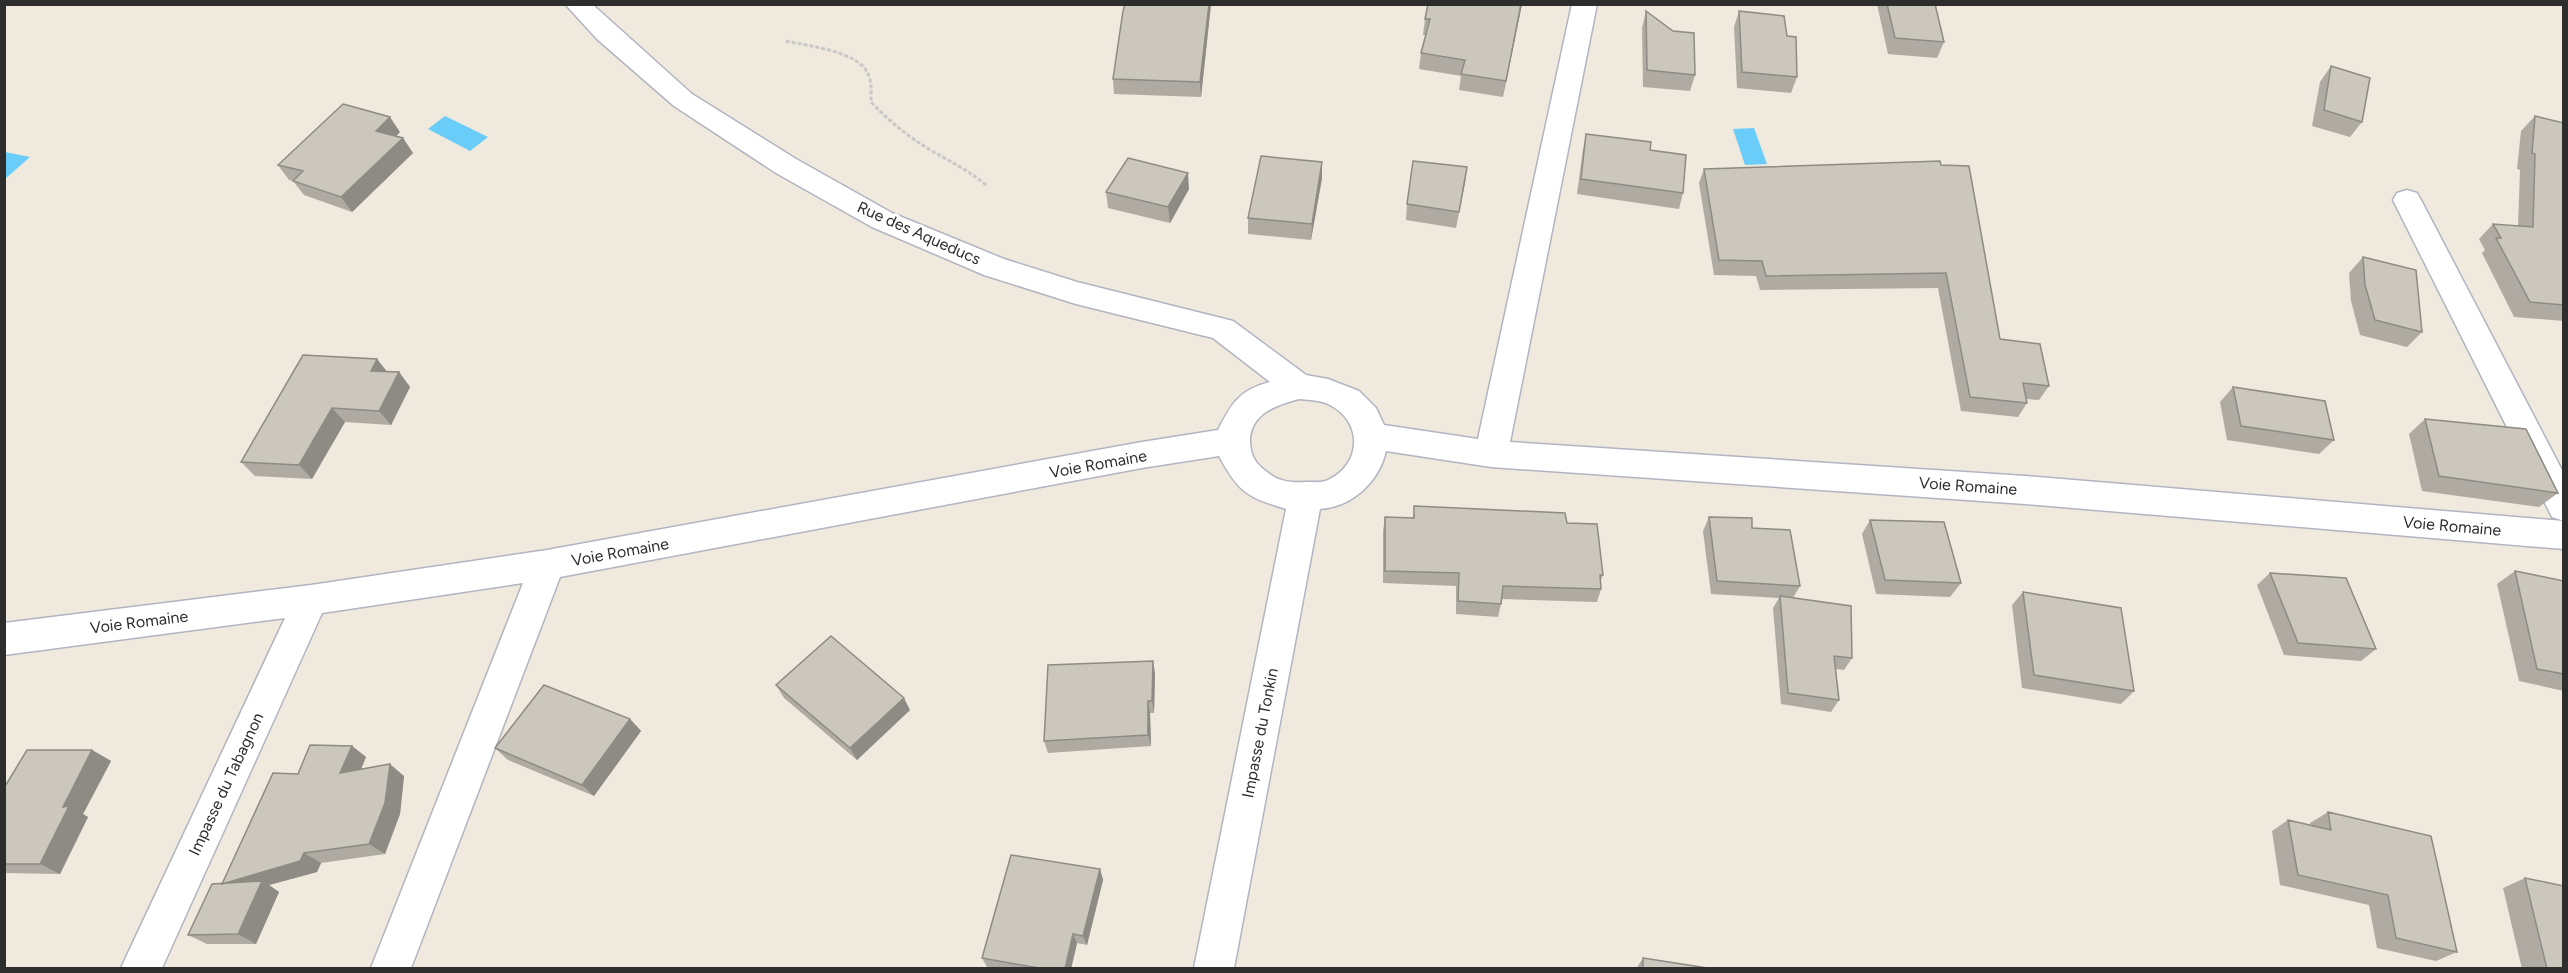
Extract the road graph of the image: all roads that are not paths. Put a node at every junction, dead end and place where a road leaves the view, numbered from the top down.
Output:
1 (577, 4) edge
2 (1585, 4) edge
3 (2407, 200) dead end
4 (1299, 387) junction
5 (1372, 436) junction
6 (1232, 441) junction
7 (1491, 454) junction
8 (1305, 498) junction
9 (2564, 507) edge
10 (2564, 535) edge
11 (547, 565) junction
12 (311, 600) junction
13 (4, 639) edge
14 (141, 969) edge
15 (392, 969) edge
16 (1214, 969) edge

1 - 4 street, Rue des Aqueducs
2 - 7 street
3 - 9 street
4 - 5 street
4 - 6 street
5 - 7 street, Voie Romaine
5 - 8 street
6 - 8 street
6 - 11 street, Voie Romaine
7 - 10 street, Voie Romaine
8 - 16 street, Impasse du Tonkin
11 - 12 street, Voie Romaine
11 - 15 street
12 - 13 street, Voie Romaine
12 - 14 street, Impasse du Tabagnon

